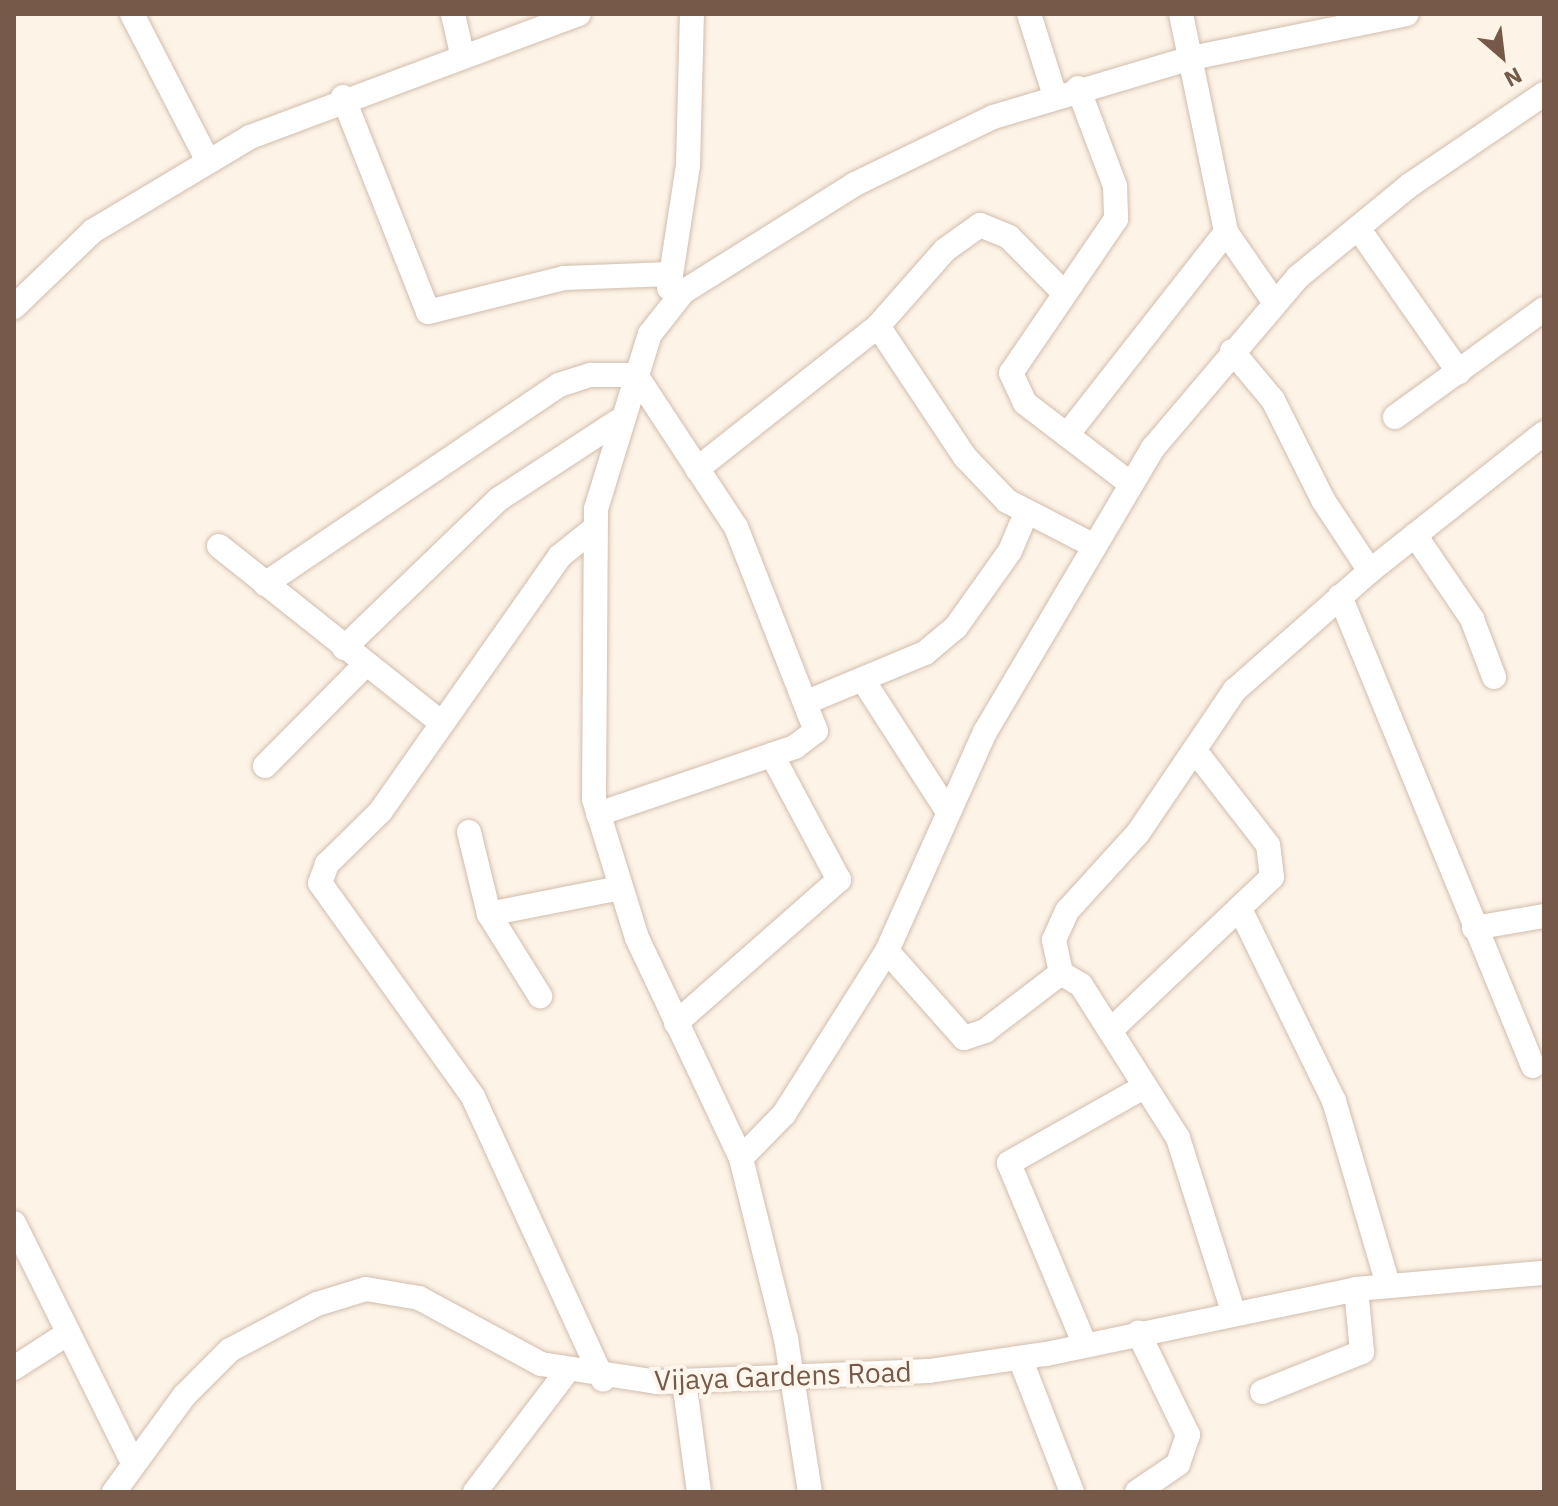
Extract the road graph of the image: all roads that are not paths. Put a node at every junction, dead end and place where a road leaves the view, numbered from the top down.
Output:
1 (132, 14) edge
2 (453, 14) edge
3 (579, 14) edge
4 (692, 14) edge
5 (1029, 14) edge
6 (1181, 14) edge
7 (1407, 14) edge
8 (1337, 21) edge
9 (462, 54) junction
10 (1191, 58) junction
11 (1078, 88) junction
12 (1544, 94) edge
13 (1055, 96) junction
14 (343, 97) junction
15 (208, 161) junction
16 (1358, 228) junction
17 (1226, 232) junction
18 (671, 274) junction
19 (1064, 293) junction
20 (1275, 303) junction
21 (14, 307) edge
22 (1544, 309) edge
23 (664, 310) junction
24 (878, 326) junction
25 (1232, 351) junction
26 (1459, 372) junction
27 (636, 375) junction
28 (1395, 417) dead end
29 (618, 421) junction
30 (1544, 433) edge
31 (1067, 435) junction
32 (697, 469) junction
33 (1131, 484) junction
34 (1025, 515) junction
35 (595, 528) junction
36 (1415, 535) junction
37 (219, 546) dead end
38 (1094, 546) junction
39 (1370, 571) junction
40 (265, 584) junction
41 (1340, 596) junction
42 (344, 648) junction
43 (364, 666) junction
44 (1494, 677) dead end
45 (863, 680) junction
46 (807, 702) junction
47 (440, 722) junction
48 (1195, 751) junction
49 (772, 755) junction
50 (265, 766) dead end
51 (948, 812) junction
52 (598, 814) junction
53 (469, 832) dead end
54 (620, 888) junction
55 (1241, 911) junction
56 (489, 914) junction
57 (1544, 916) edge
58 (1474, 928) junction
59 (887, 951) junction
60 (1061, 973) junction
61 (540, 996) dead end
62 (676, 1023) junction
63 (1113, 1028) junction
64 (1533, 1066) dead end
65 (1144, 1087) junction
66 (741, 1158) junction
67 (14, 1223) edge
68 (1544, 1273) edge
69 (1388, 1284) junction
70 (1356, 1289) junction
71 (1233, 1311) junction
72 (1138, 1332) junction
73 (67, 1334) junction
74 (1085, 1345) junction
75 (1020, 1358) junction
76 (14, 1368) edge
77 (568, 1370) junction
78 (791, 1378) junction
79 (603, 1379) junction
80 (684, 1381) junction
81 (1262, 1392) dead end
82 (133, 1463) junction
83 (118, 1491) edge
84 (475, 1492) edge
85 (699, 1492) edge
86 (810, 1492) edge
87 (1072, 1492) edge
88 (1137, 1492) edge

1 - 15 street
2 - 9 street
3 - 9 street
4 - 18 street
5 - 13 street
6 - 10 street
7 - 8 street
8 - 10 street
9 - 14 street
10 - 11 street
10 - 17 street
11 - 13 street
11 - 19 street
12 - 16 street
13 - 23 street
14 - 15 street
14 - 18 street
15 - 21 street
16 - 20 street
16 - 26 street
17 - 20 street
17 - 31 street
18 - 23 street
19 - 24 street
19 - 31 street
20 - 25 street
22 - 26 street
23 - 27 street
24 - 32 street
24 - 34 street
25 - 33 street
25 - 39 street
26 - 28 street
27 - 29 street
27 - 32 street
27 - 40 street
29 - 35 street
29 - 42 street
30 - 36 street
31 - 33 street
32 - 46 street
33 - 38 street
34 - 38 street
34 - 45 street
35 - 47 street
35 - 52 street
36 - 39 street
36 - 44 street
37 - 40 street
38 - 51 street
39 - 41 street
40 - 42 street
41 - 48 street
41 - 58 street
42 - 43 street
43 - 47 street
43 - 50 street
45 - 46 street
45 - 51 street
46 - 49 street
47 - 79 street
48 - 55 street
48 - 60 street
49 - 52 street
49 - 62 street
51 - 59 street
52 - 54 street
53 - 56 street
54 - 56 street
54 - 62 street
55 - 63 street
55 - 69 street
56 - 61 street
57 - 58 street
58 - 64 street
59 - 60 street
59 - 66 street
60 - 63 street
62 - 66 street
63 - 65 street
65 - 71 street
65 - 74 street
66 - 78 street
67 - 73 street
68 - 69 street, Vijaya Gardens Road
69 - 70 street, Vijaya Gardens Road
70 - 71 street, Vijaya Gardens Road
70 - 81 street
71 - 72 street, Vijaya Gardens Road
72 - 74 street, Vijaya Gardens Road
72 - 88 street
73 - 76 street
73 - 82 street
74 - 75 street, Vijaya Gardens Road
75 - 78 street, Vijaya Gardens Road
75 - 87 street
77 - 79 street, Vijaya Gardens Road
77 - 82 street, Vijaya Gardens Road
77 - 84 street
78 - 80 street, Vijaya Gardens Road
78 - 86 street
79 - 80 street, Vijaya Gardens Road
80 - 85 street
82 - 83 street, Vijaya Gardens Road

